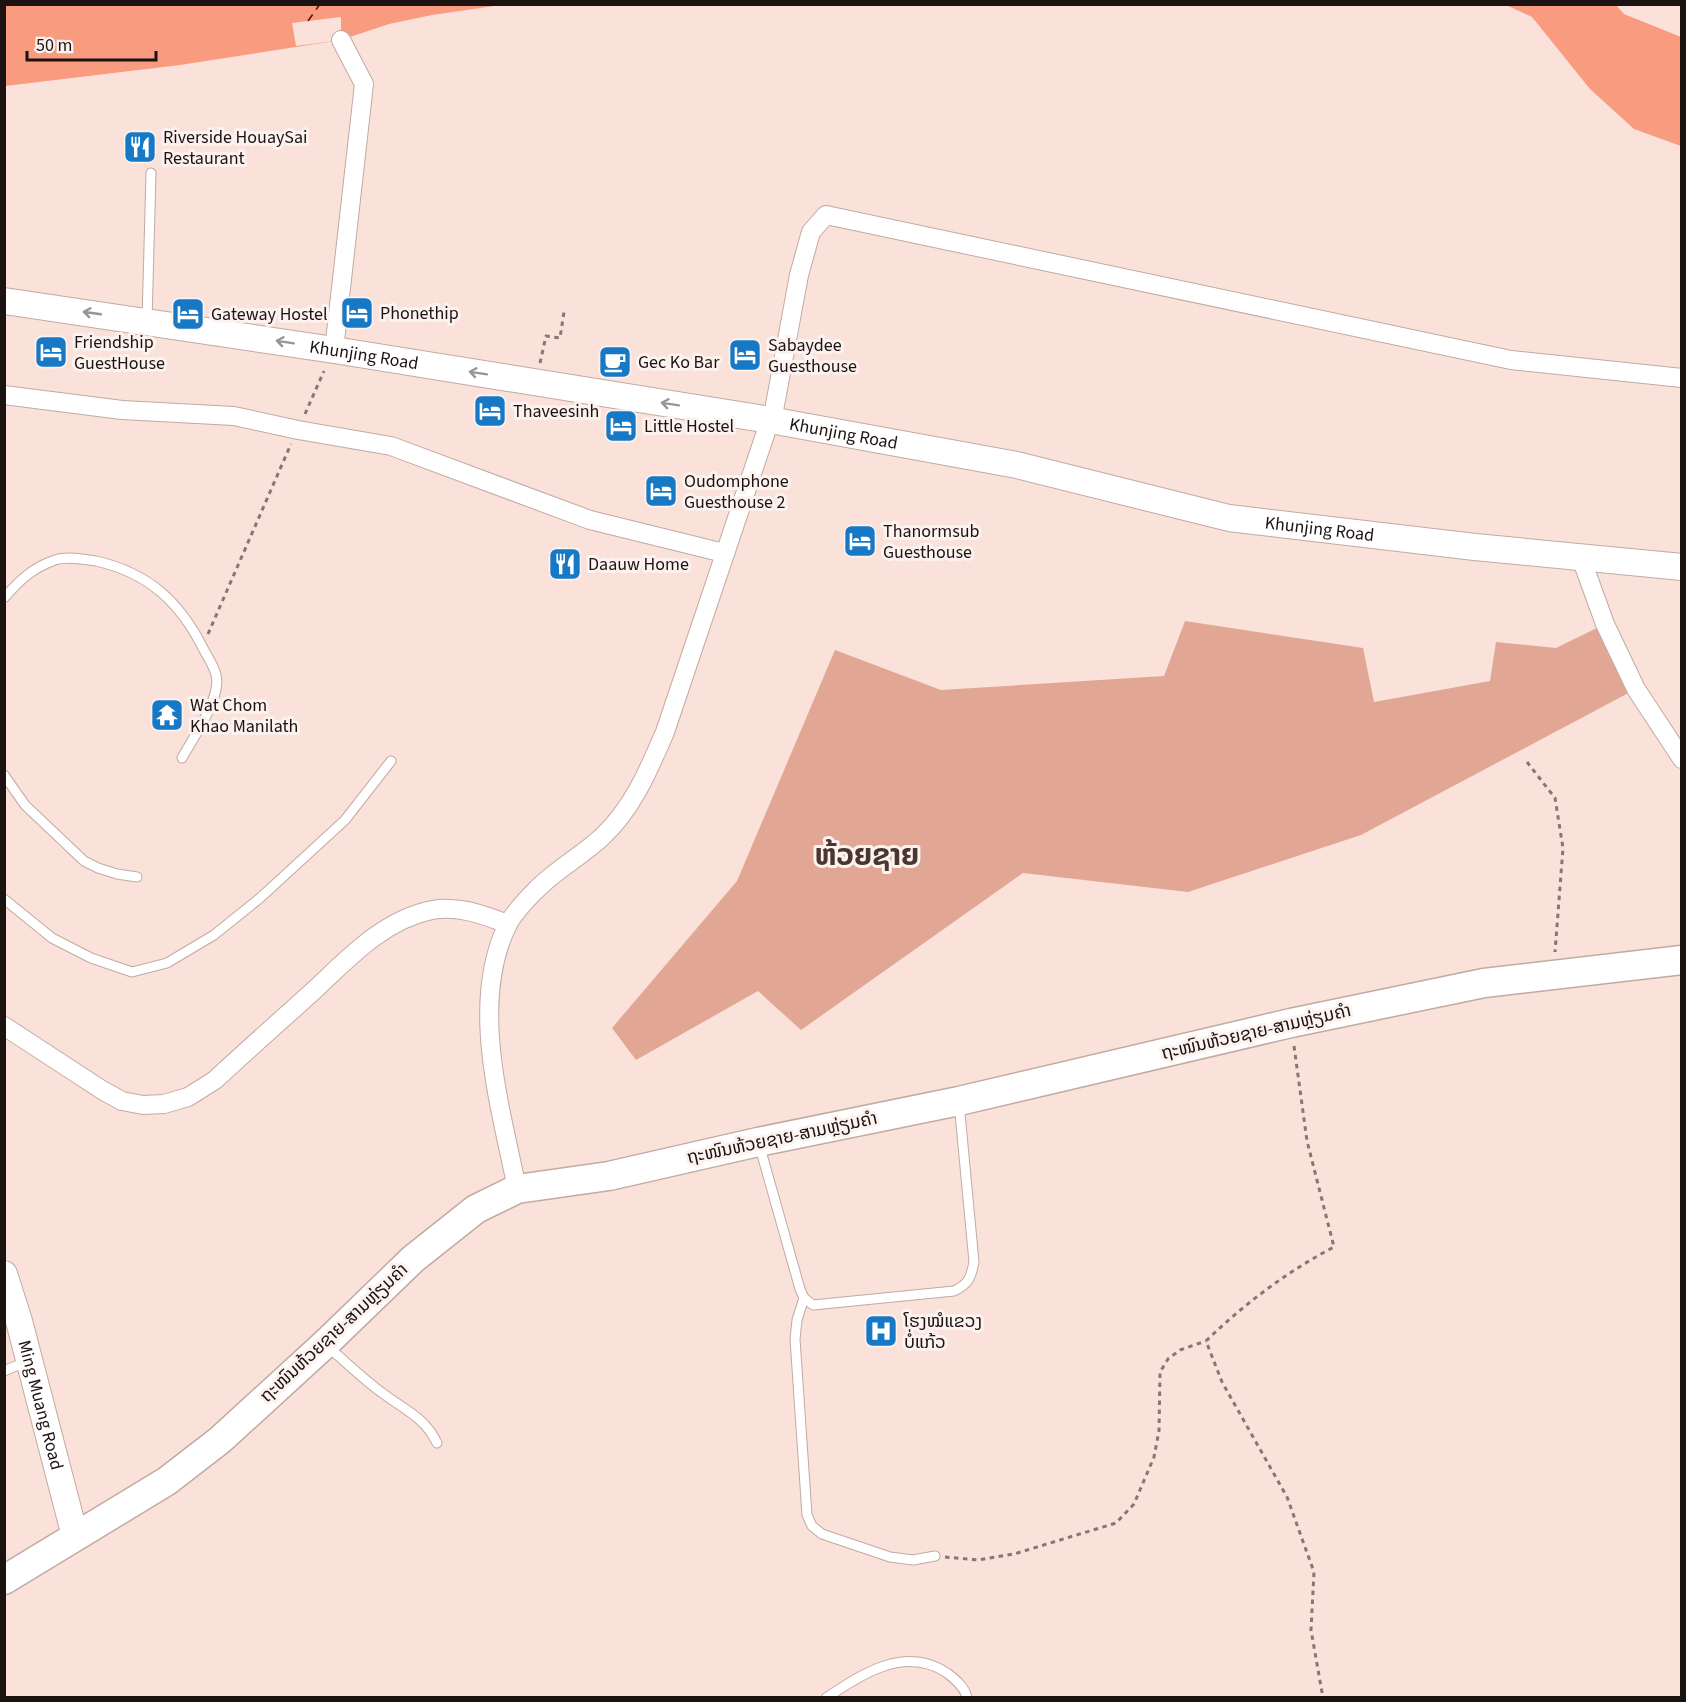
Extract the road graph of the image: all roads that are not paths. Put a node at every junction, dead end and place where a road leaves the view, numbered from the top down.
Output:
1 (341, 40) dead end
2 (151, 173) dead end
3 (4, 301) edge
4 (147, 321) junction
5 (334, 350) junction
6 (1682, 378) edge
7 (4, 395) edge
8 (771, 420) junction
9 (724, 553) junction
10 (1581, 558) junction
11 (1682, 567) edge
12 (4, 598) edge
13 (182, 758) dead end
14 (1682, 759) edge
15 (391, 761) dead end
16 (4, 775) edge
17 (137, 877) dead end
18 (4, 898) edge
19 (508, 924) junction
20 (1682, 960) edge
21 (4, 1026) edge
22 (959, 1101) junction
23 (758, 1142) junction
24 (518, 1189) junction
25 (4, 1274) edge
26 (804, 1298) junction
27 (325, 1344) junction
28 (28, 1361) junction
29 (4, 1371) edge
30 (437, 1443) dead end
31 (75, 1536) junction
32 (935, 1556) road end
33 (4, 1580) edge
34 (826, 1698) edge
35 (968, 1698) edge

1 - 5 street
2 - 4 lane
4 -> 3 main road, Khunjing Road
5 -> 4 main road, Khunjing Road
8 -> 5 main road, Khunjing Road
6 - 8 street
7 - 9 street
8 - 9 street
8 - 10 main road, Khunjing Road
9 - 19 street
10 - 11 main road, Khunjing Road
10 - 14 street
12 - 13 lane
15 - 18 lane
16 - 17 lane
19 - 21 street
19 - 24 street
20 - 22 main road, ຖະໜົນຫ້ວຍຊາຍ-ສາມຫຼ່ຽມຄຳ
22 - 23 main road, ຖະໜົນຫ້ວຍຊາຍ-ສາມຫຼ່ຽມຄຳ
22 - 26 lane
23 - 24 main road, ຖະໜົນຫ້ວຍຊາຍ-ສາມຫຼ່ຽມຄຳ
23 - 26 lane
24 - 27 main road, ຖະໜົນຫ້ວຍຊາຍ-ສາມຫຼ່ຽມຄຳ
25 - 28 main road, Ming Muang Road
26 - 32 lane
27 - 30 lane
27 - 31 main road, ຖະໜົນຫ້ວຍຊາຍ-ສາມຫຼ່ຽມຄຳ
28 - 29 lane
28 - 31 main road, Ming Muang Road
31 - 33 main road, ຖະໜົນຫ້ວຍຊາຍ-ສາມຫຼ່ຽມຄຳ
34 - 35 lane

